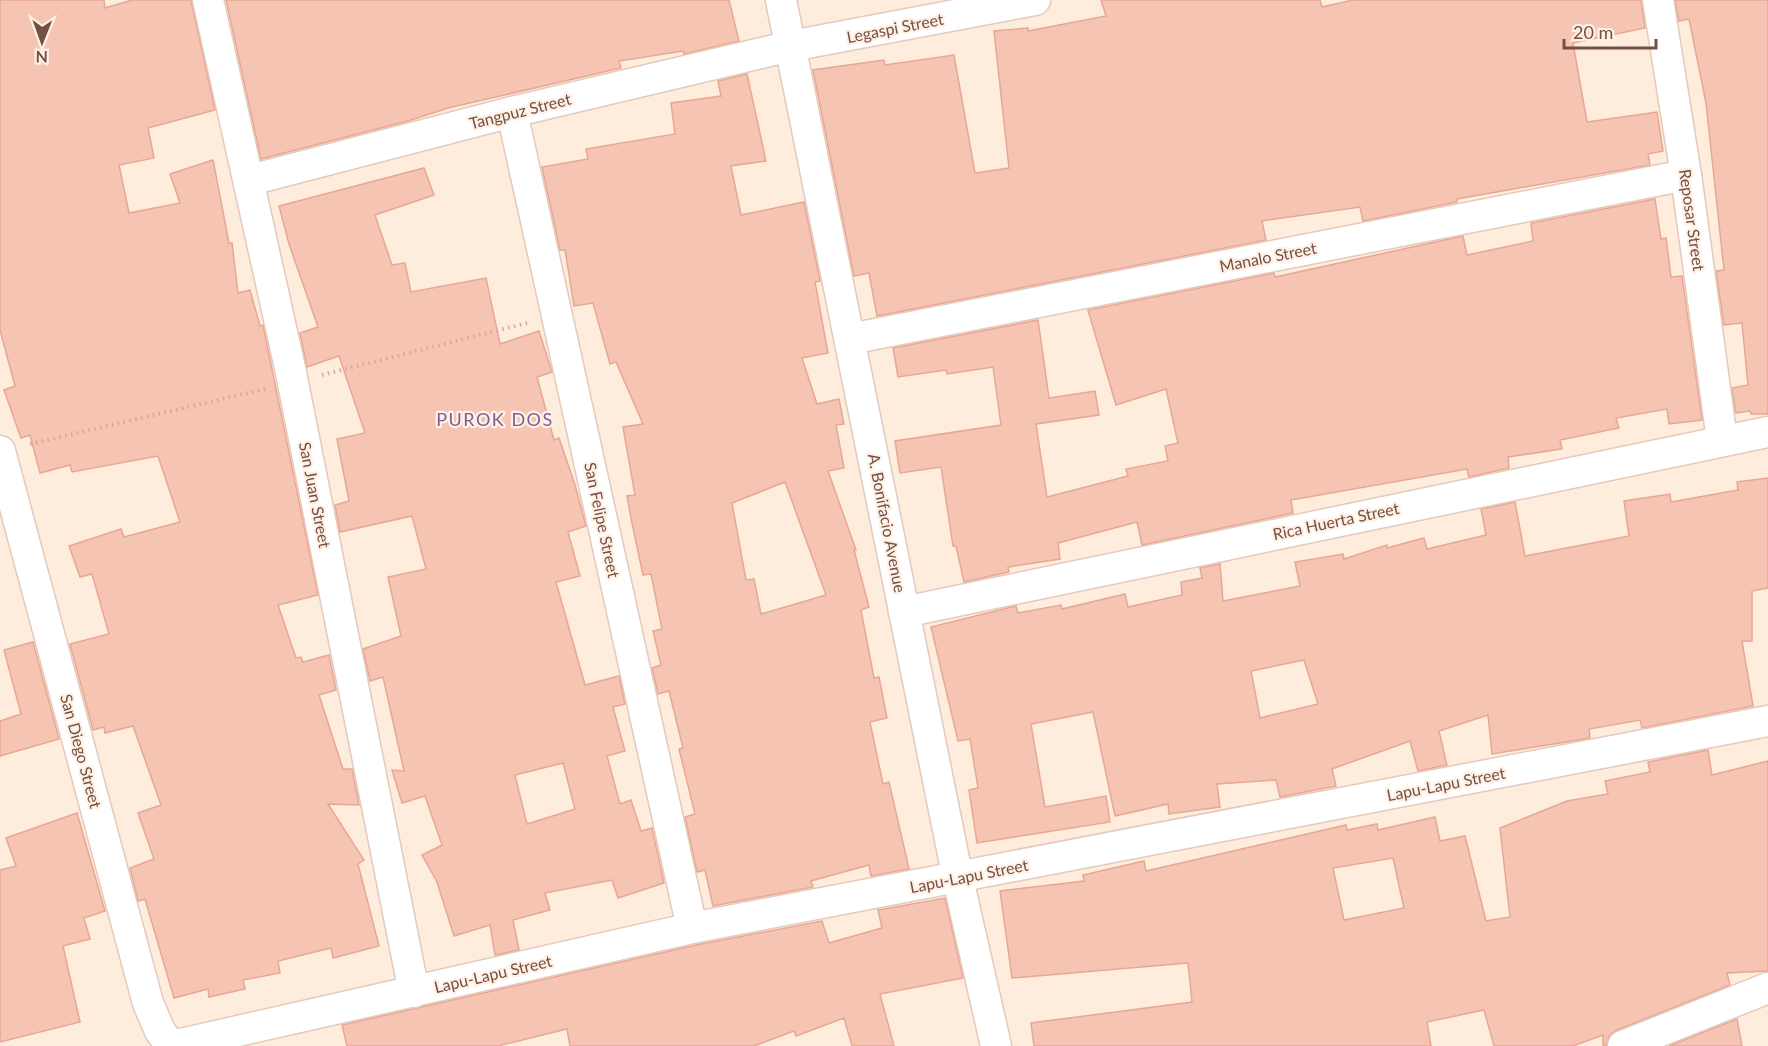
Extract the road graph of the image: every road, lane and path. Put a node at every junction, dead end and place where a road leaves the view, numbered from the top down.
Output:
1 (208, 0) edge
2 (781, 0) edge
3 (1035, 0) edge
4 (1658, 0) edge
5 (791, 46) junction
6 (512, 112) junction
7 (1686, 175) junction
8 (250, 180) junction
9 (556, 315) junction
10 (850, 339) junction
11 (293, 382) junction
12 (1768, 432) edge
13 (1722, 440) junction
14 (0, 451) edge
15 (904, 612) junction
16 (1768, 721) edge
17 (958, 879) junction
18 (692, 928) junction
19 (1768, 988) edge
20 (414, 992) junction
21 (1628, 1045) edge
22 (172, 1046) edge
23 (996, 1046) edge

1 - 8 street, San Juan Street
2 - 5 street, A. Bonifacio Avenue
3 - 5 street, Legaspi Street
4 - 7 street, Reposar Street
5 - 6 street, Tangpuz Street
5 - 10 street, A. Bonifacio Avenue
6 - 8 street, Tangpuz Street
6 - 9 street, San Felipe Street
7 - 10 street, Manalo Street
7 - 13 street, Reposar Street
8 - 11 street, San Juan Street
9 - 11 path
9 - 18 street, San Felipe Street
10 - 15 street, A. Bonifacio Avenue
11 - 14 path
11 - 20 street, San Juan Street
12 - 13 street, Rica Huerta Street
13 - 15 street, Rica Huerta Street
14 - 22 street, San Diego Street
15 - 17 street, A. Bonifacio Avenue
16 - 17 street, Lapu-Lapu Street
17 - 18 street, Lapu-Lapu Street
17 - 23 street, A. Bonifacio Avenue
18 - 20 street, Lapu-Lapu Street
19 - 21 street
20 - 22 street, Lapu-Lapu Street

